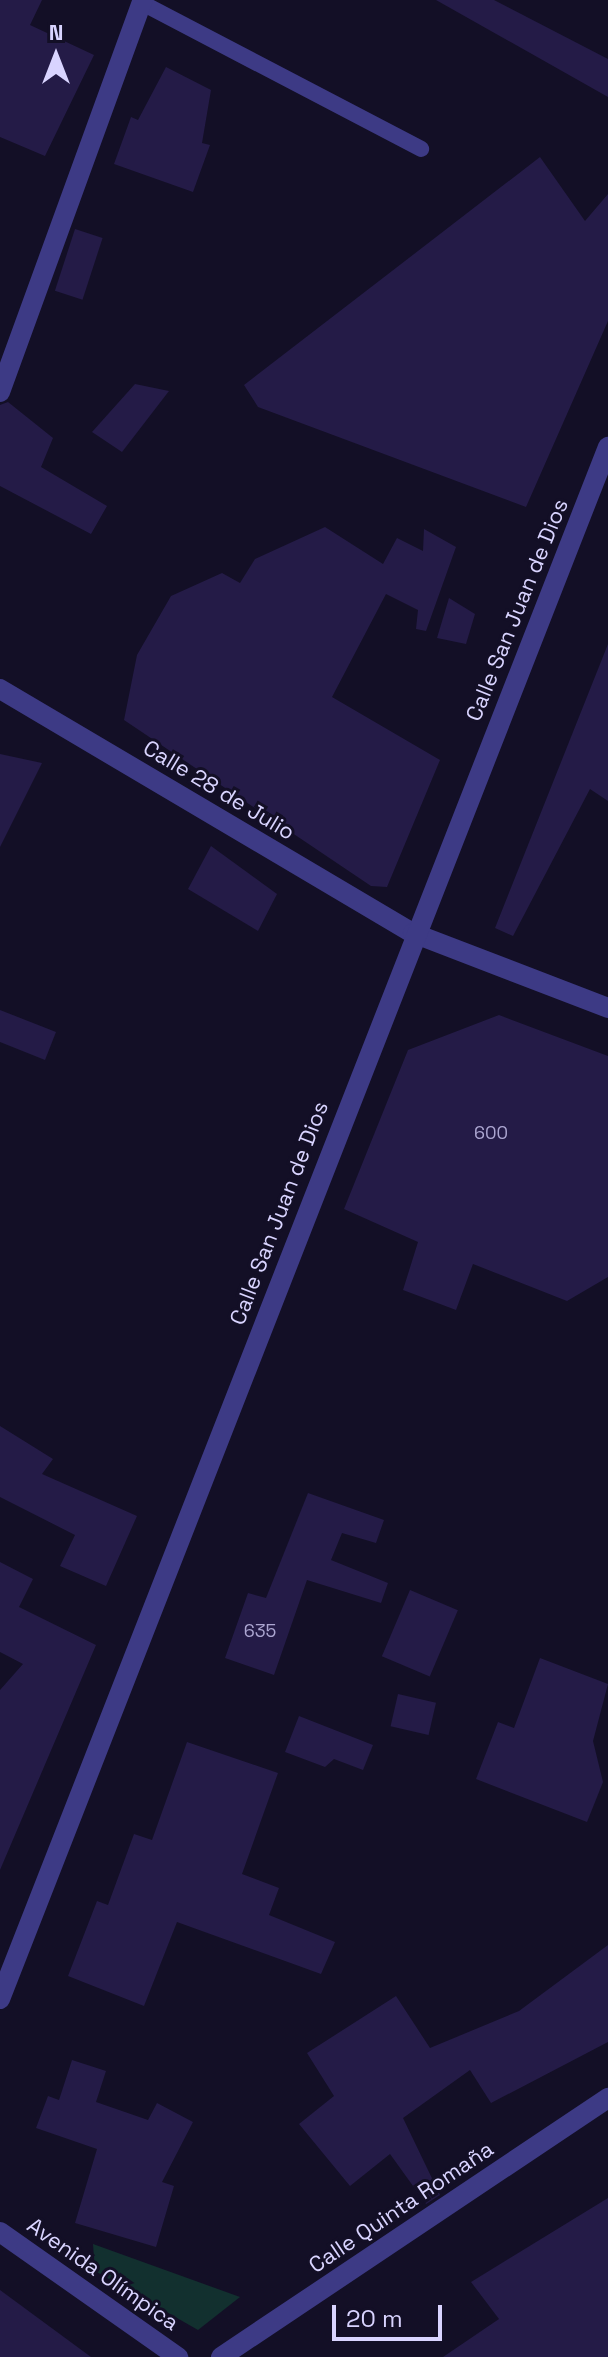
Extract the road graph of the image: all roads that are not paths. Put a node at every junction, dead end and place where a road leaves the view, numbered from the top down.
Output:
1 (143, 2) edge
2 (421, 149) dead end
3 (0, 392) edge
4 (608, 447) edge
5 (0, 689) edge
6 (413, 933) junction
7 (608, 1008) edge
8 (0, 1999) edge
9 (608, 2098) edge
10 (0, 2232) edge
11 (178, 2357) edge
12 (221, 2357) edge

1 - 2 lane
1 - 3 street
4 - 6 street, Calle San Juan de Dios
5 - 6 street, Calle 28 de Julio
6 - 7 street, Calle 28 de Julio
6 - 8 street, Calle San Juan de Dios
9 - 12 street, Calle Quinta Romaña
10 - 11 street, Avenida Olímpica

